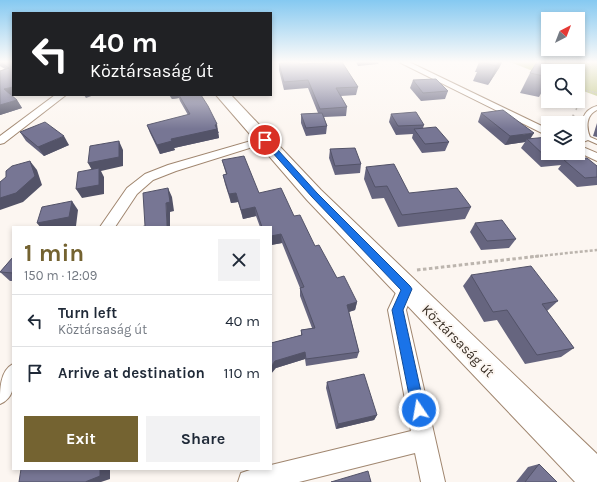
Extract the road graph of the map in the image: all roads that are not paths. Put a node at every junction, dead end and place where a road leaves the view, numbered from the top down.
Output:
1 (449, 84) edge
2 (60, 96) edge
3 (224, 96) edge
4 (597, 108) edge
5 (541, 130) edge
6 (588, 138) junction
7 (585, 139) edge
8 (265, 140) junction
9 (0, 141) edge
10 (597, 142) edge
11 (585, 152) edge
12 (597, 158) edge
13 (108, 226) edge
14 (398, 281) junction
15 (12, 376) edge
16 (0, 394) edge
17 (425, 439) junction
18 (597, 479) edge
19 (250, 482) edge
20 (433, 482) edge

1 - 5 street
2 - 9 street
3 - 8 main road, Köztársaság út
4 - 6 lane
6 - 7 lane
6 - 10 lane
8 - 13 street
8 - 14 main road, Köztársaság út
11 - 12 street
14 - 17 street
14 - 18 main road, Köztársaság út
15 - 16 street
17 - 19 street
17 - 20 street

